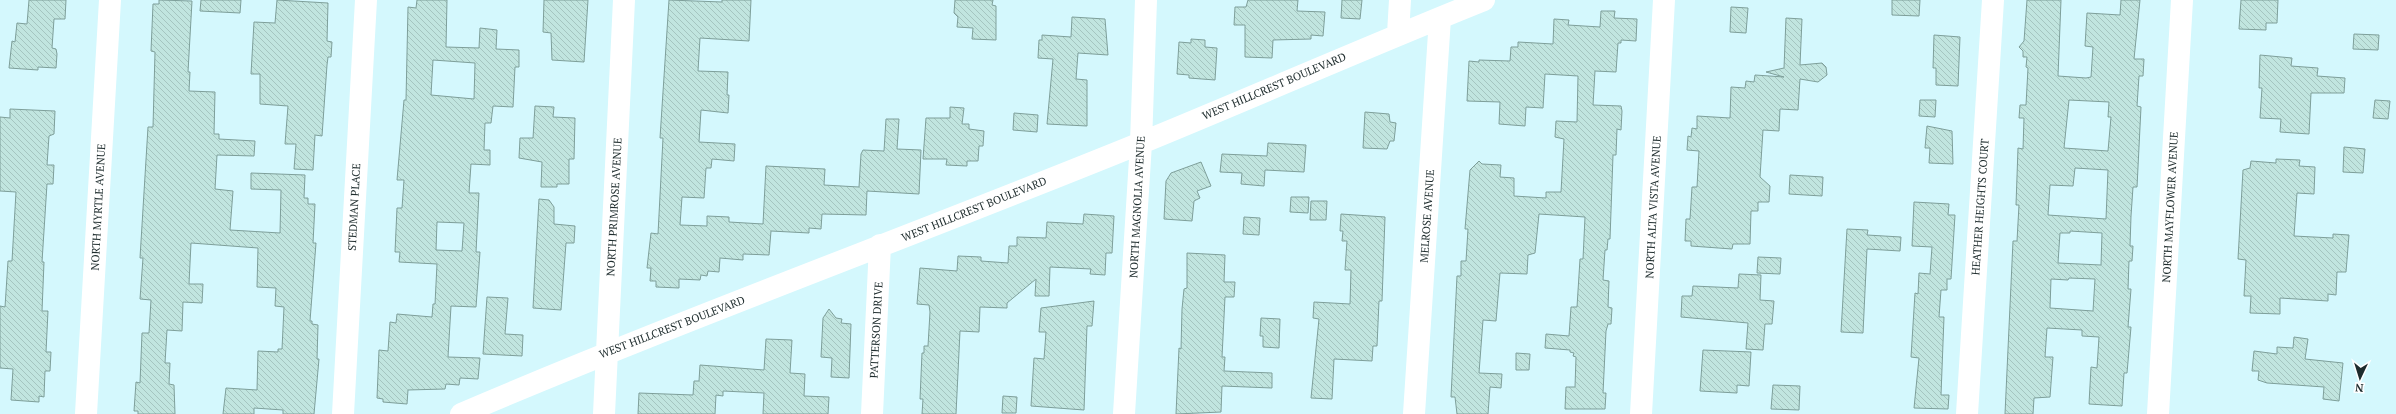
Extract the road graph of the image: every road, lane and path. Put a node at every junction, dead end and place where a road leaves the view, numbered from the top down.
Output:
1 (110, 0) edge
2 (366, 0) edge
3 (624, 0) edge
4 (1146, 0) edge
5 (1400, 0) edge
6 (1484, 0) edge
7 (1664, 0) edge
8 (1992, 0) edge
9 (2182, 0) edge
10 (1440, 18) junction
11 (1398, 34) junction
12 (1141, 143) junction
13 (880, 246) junction
14 (607, 352) junction
15 (86, 414) edge
16 (343, 414) edge
17 (462, 414) edge
18 (604, 414) edge
19 (872, 414) edge
20 (1124, 414) edge
21 (1414, 414) edge
22 (1642, 414) edge
23 (1967, 414) edge
24 (2158, 414) edge

1 - 15 street, NORTH MYRTLE AVENUE
2 - 16 street, STEDMAN PLACE
3 - 14 street, NORTH PRIMROSE AVENUE
4 - 12 street, NORTH MAGNOLIA AVENUE
5 - 11 street
6 - 10 street, WEST HILLCREST BOULEVARD
7 - 22 street, NORTH ALTA VISTA AVENUE
8 - 23 street, HEATHER HEIGHTS COURT
9 - 24 street, NORTH MAYFLOWER AVENUE
10 - 11 street, WEST HILLCREST BOULEVARD
10 - 21 street, MELROSE AVENUE
11 - 12 street, WEST HILLCREST BOULEVARD
12 - 13 street, WEST HILLCREST BOULEVARD
12 - 20 street, NORTH MAGNOLIA AVENUE
13 - 14 street, WEST HILLCREST BOULEVARD
13 - 19 street, PATTERSON DRIVE
14 - 17 street, WEST HILLCREST BOULEVARD
14 - 18 street, NORTH PRIMROSE AVENUE

